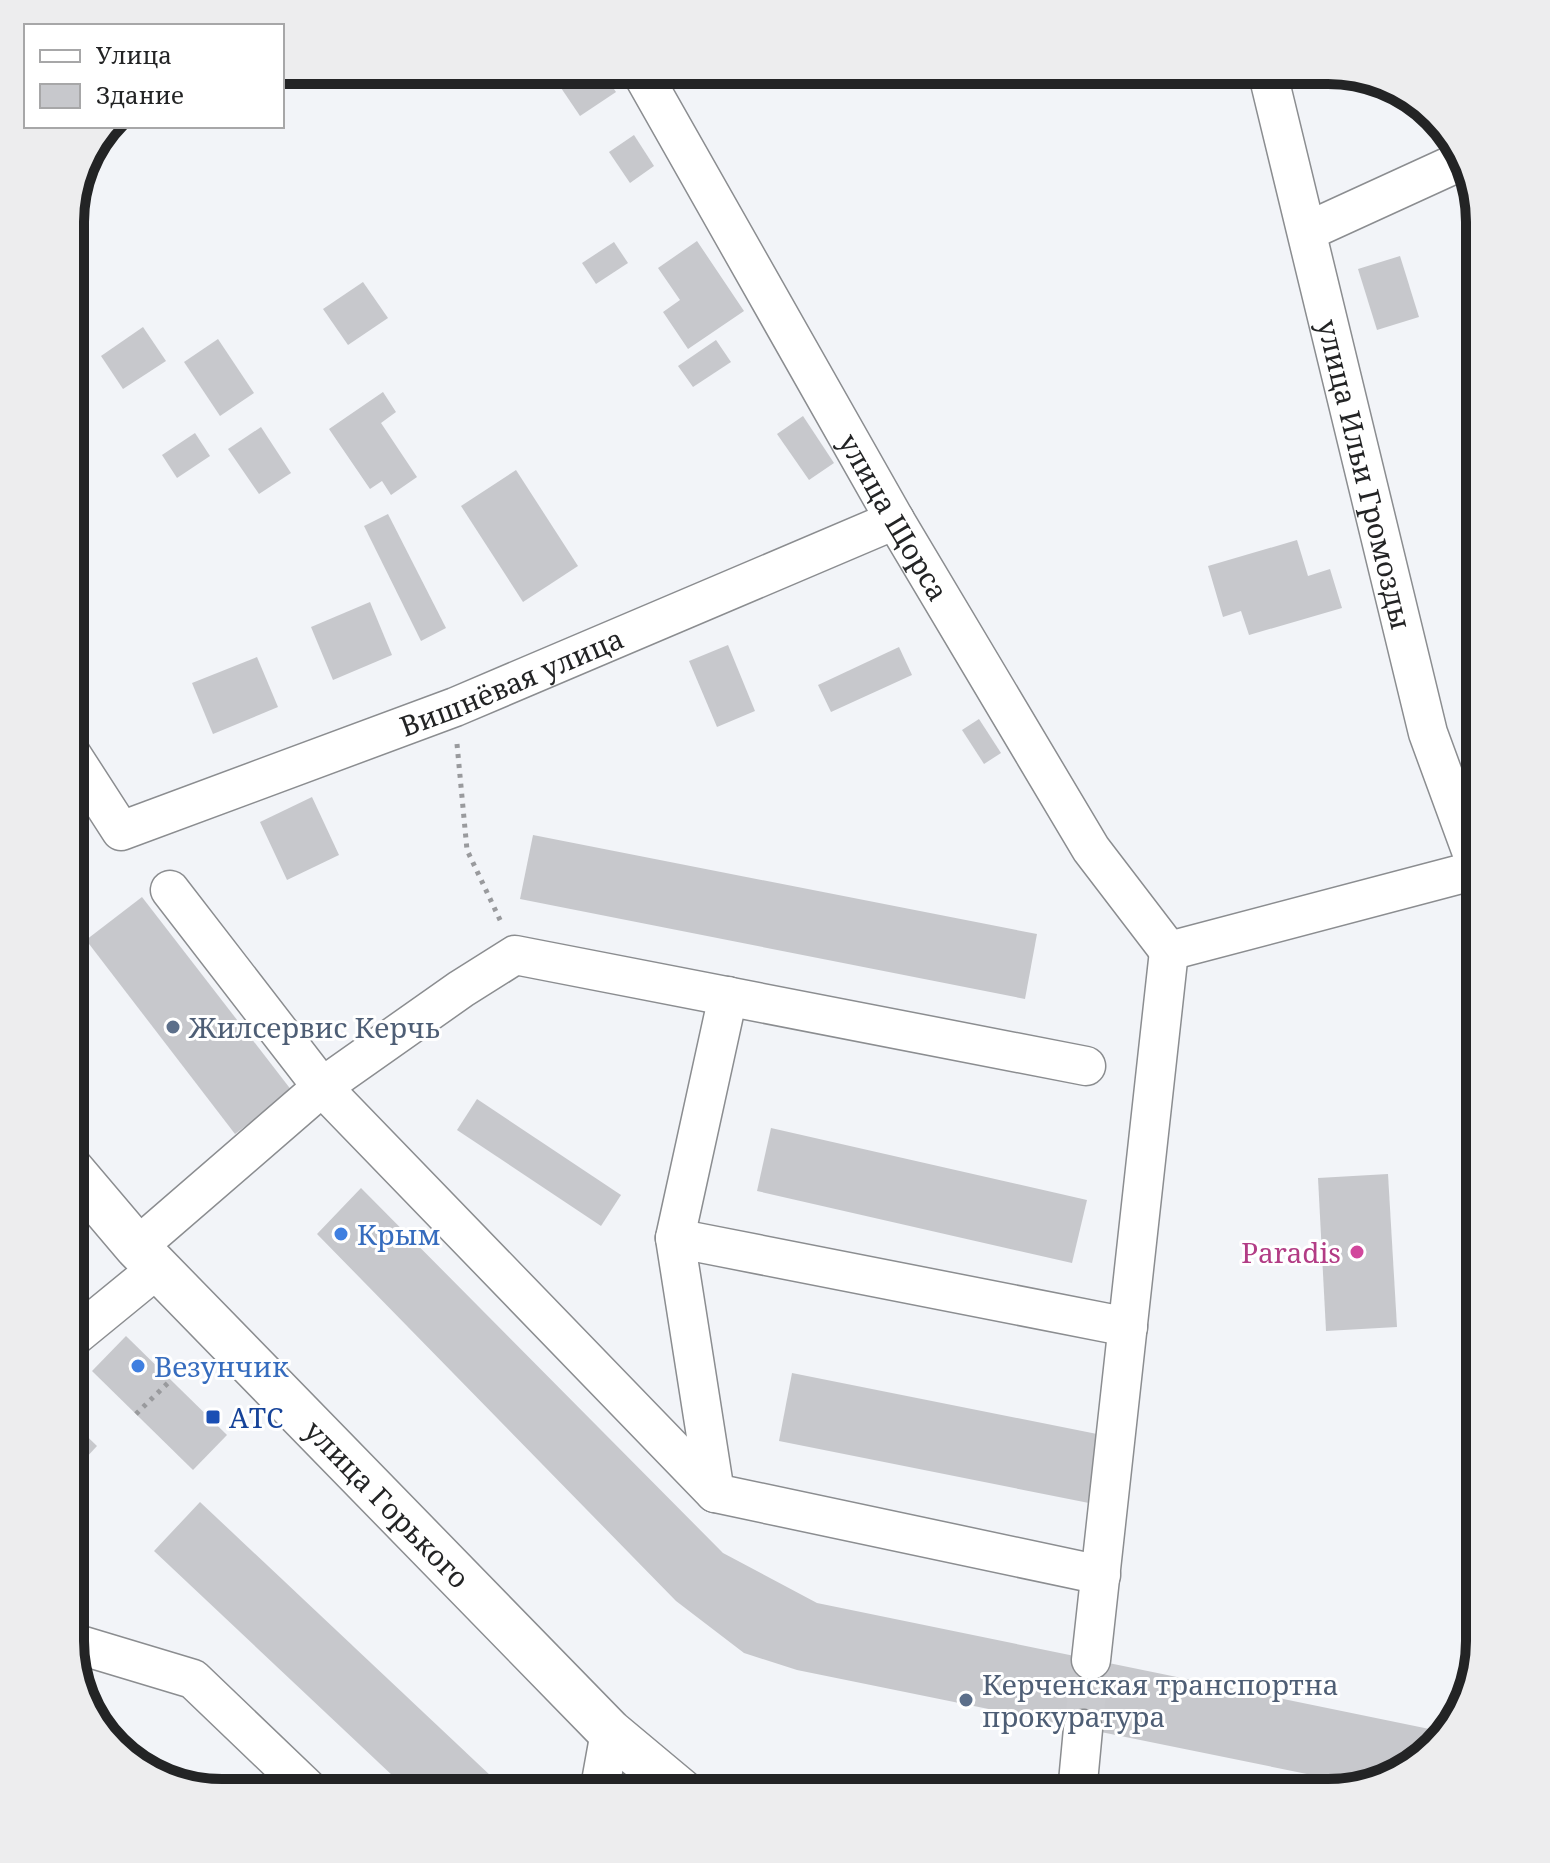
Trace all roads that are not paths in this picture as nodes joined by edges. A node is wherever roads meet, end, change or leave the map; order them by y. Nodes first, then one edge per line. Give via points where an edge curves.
1 (648, 84) edge
2 (1271, 84) edge
3 (1453, 164) edge
4 (1308, 231) junction
5 (895, 520) junction
6 (84, 774) edge
7 (1466, 836) edge
8 (1466, 874) edge
9 (170, 890) dead end
10 (1169, 951) junction
11 (728, 996) junction
12 (1086, 1066) dead end
13 (322, 1087) junction
14 (84, 1184) edge
15 (675, 1238) junction
16 (148, 1257) junction
17 (84, 1325) edge
18 (1128, 1327) junction
19 (715, 1493) junction
20 (1101, 1575) junction
21 (84, 1646) edge
22 (1091, 1660) tunnel mouth
23 (1083, 1729) tunnel mouth
24 (610, 1732) junction
25 (297, 1779) edge
26 (602, 1779) edge
27 (666, 1779) edge
28 (691, 1779) edge
29 (1078, 1779) edge

1 - 5 street, улица Щорса
2 - 4 street, улица Ильи Громозды
3 - 4 street
4 - 7 street, улица Ильи Громозды via 1428,733
5 - 6 street, Вишнёвая улица via 455,707 121,831
5 - 10 street, улица Щорса via 1091,849
8 - 10 street
9 - 13 street
10 - 18 street
11 - 12 street
11 - 13 street via 515,955
11 - 15 street
13 - 16 street
13 - 19 street
14 - 16 main road, улица Горького
15 - 18 street
15 - 19 street
16 - 17 street
16 - 24 main road, улица Горького
18 - 20 street
19 - 20 street
20 - 22 street
21 - 25 street via 193,1679
23 - 29 street
24 - 26 street
24 - 27 main road, улица Горького
24 - 28 main road, улица Горького

